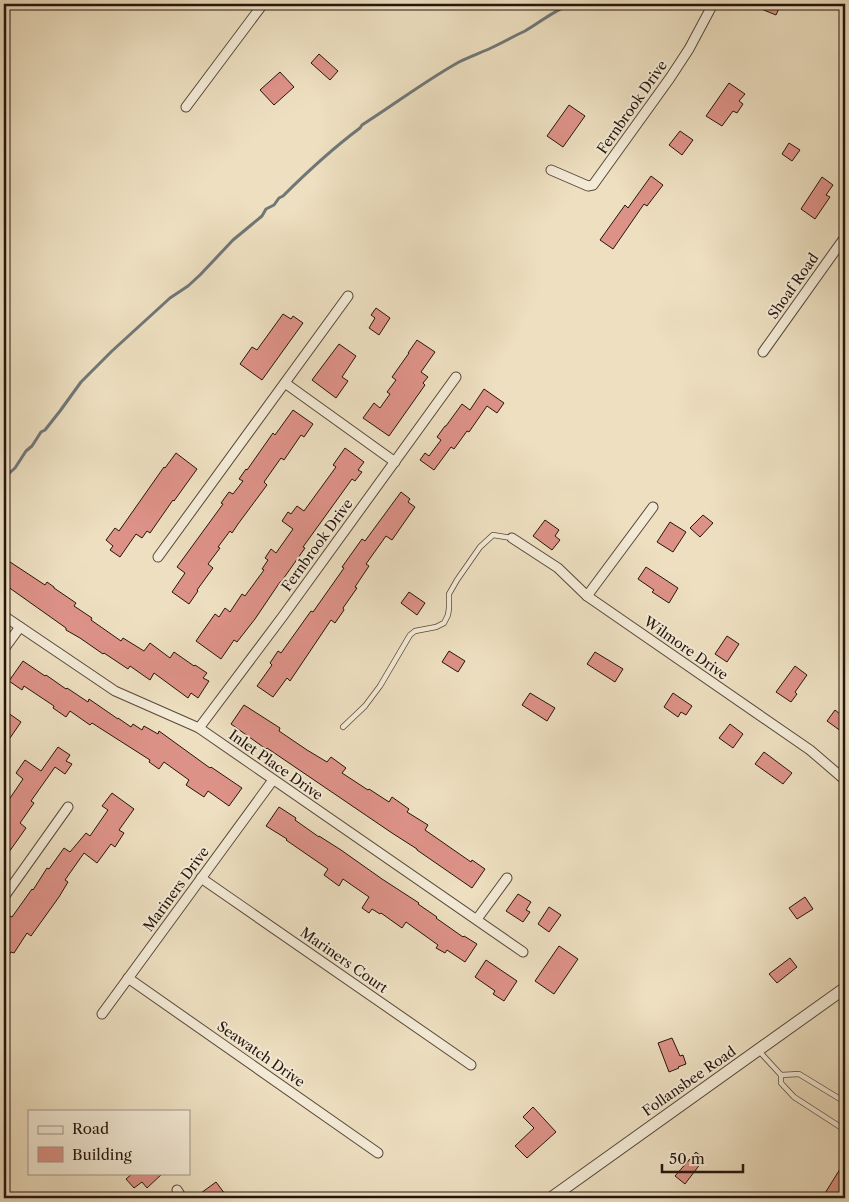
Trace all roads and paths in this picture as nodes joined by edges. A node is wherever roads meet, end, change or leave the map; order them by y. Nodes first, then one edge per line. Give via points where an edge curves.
1 (264, 4) edge
2 (713, 4) edge
3 (186, 107) dead end
4 (551, 170) dead end
5 (845, 237) edge
6 (348, 296) dead end
7 (764, 352) dead end
8 (456, 377) dead end
9 (285, 383) junction
10 (395, 462) junction
11 (653, 508) dead end
12 (512, 538) joint
13 (158, 557) dead end
14 (587, 596) junction
15 (4, 616) edge
16 (20, 627) junction
17 (4, 649) edge
18 (342, 727) dead end
19 (198, 728) junction
20 (273, 780) junction
21 (845, 780) edge
22 (68, 807) dead end
23 (201, 878) junction
24 (507, 878) dead end
25 (4, 897) edge
26 (477, 919) junction
27 (523, 952) dead end
28 (128, 978) junction
29 (845, 988) edge
30 (102, 1014) dead end
31 (758, 1051) junction
32 (471, 1065) dead end
33 (781, 1075) junction
34 (845, 1102) edge
35 (845, 1130) edge
36 (378, 1152) dead end
37 (177, 1190) dead end
38 (182, 1198) edge
39 (551, 1198) edge

1 - 3 street
2 - 4 street, Fernbrook Drive via 670,78 593,185 588,186
5 - 7 street, Shoaf Road
6 - 9 street
8 - 10 street, Fernbrook Drive
9 - 10 street
9 - 13 street
10 - 19 street, Fernbrook Drive
11 - 14 street
12 - 14 street, Wilmore Drive via 558,568
12 - 18 lane via 493,535 480,547 449,594 448,616 444,622 415,631 410,636 380,686 365,706
14 - 21 street, Wilmore Drive via 810,750
15 - 16 street, Inlet Place Drive
16 - 17 street
16 - 19 street, Inlet Place Drive via 115,691
19 - 20 street, Inlet Place Drive
20 - 23 street, Mariners Drive
20 - 26 street, Inlet Place Drive
22 - 25 street
23 - 28 street, Mariners Drive
23 - 32 street, Mariners Court
24 - 26 street
26 - 27 street, Inlet Place Drive
28 - 30 street, Mariners Drive
28 - 36 street, Seawatch Drive
29 - 31 street, Follansbee Road
31 - 33 lane
31 - 39 street, Follansbee Road
33 - 34 lane via 800,1074
33 - 35 lane via 781,1083 794,1097
37 - 38 street

